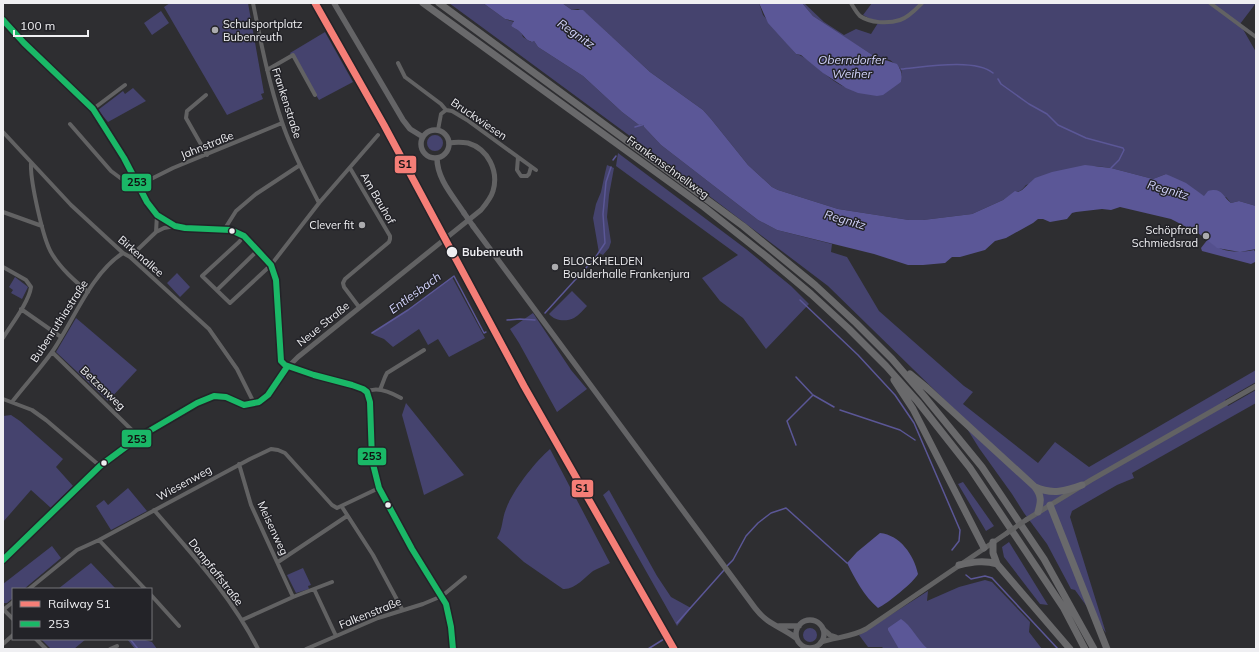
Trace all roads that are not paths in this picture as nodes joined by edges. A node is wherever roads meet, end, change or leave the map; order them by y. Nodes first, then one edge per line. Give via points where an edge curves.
1 (253, 3) edge
2 (334, 3) edge
3 (423, 3) edge
4 (439, 3) edge
5 (851, 3) edge
6 (922, 3) edge
7 (1210, 3) edge
8 (3, 20) edge
9 (1256, 37) edge
10 (398, 63) dead end
11 (267, 70) junction
12 (125, 85) dead end
13 (206, 95) dead end
14 (315, 95) dead end
15 (93, 109) junction
16 (446, 110) junction
17 (282, 123) junction
18 (70, 124) dead end
19 (438, 130) junction
20 (3, 132) edge
21 (378, 135) dead end
22 (423, 137) junction
23 (449, 142) junction
24 (207, 155) junction
25 (518, 157) junction
26 (437, 158) junction
27 (31, 162) junction
28 (300, 165) junction
29 (531, 167) junction
30 (350, 168) junction
31 (536, 170) dead end
32 (139, 185) junction
33 (319, 204) junction
34 (3, 212) edge
35 (157, 215) junction
36 (42, 226) junction
37 (175, 226) junction
38 (224, 230) junction
39 (156, 232) junction
40 (244, 236) junction
41 (258, 250) junction
42 (123, 253) junction
43 (130, 257) junction
44 (272, 265) junction
45 (3, 266) edge
46 (217, 290) junction
47 (88, 292) junction
48 (359, 307) junction
49 (21, 309) junction
50 (61, 336) junction
51 (3, 338) edge
52 (424, 350) dead end
53 (52, 352) junction
54 (892, 359) junction
55 (886, 366) junction
56 (287, 367) junction
57 (1256, 386) edge
58 (380, 390) junction
59 (367, 392) junction
60 (401, 398) dead end
61 (3, 399) edge
62 (12, 402) junction
63 (254, 404) junction
64 (139, 437) junction
65 (239, 464) junction
66 (100, 466) junction
67 (1082, 485) junction
68 (1035, 487) junction
69 (379, 488) junction
70 (1050, 505) junction
71 (342, 507) junction
72 (154, 510) junction
73 (1038, 512) junction
74 (347, 516) junction
75 (99, 540) junction
76 (993, 542) junction
77 (984, 548) junction
78 (3, 560) edge
79 (278, 562) junction
80 (997, 564) junction
81 (959, 565) junction
82 (465, 578) dead end
83 (332, 582) dead end
84 (30, 588) edge
85 (144, 588) edge
86 (314, 589) junction
87 (152, 596) edge
88 (442, 596) junction
89 (293, 597) junction
90 (12, 603) edge
91 (3, 609) edge
92 (402, 610) junction
93 (12, 618) edge
94 (242, 620) junction
95 (179, 626) dead end
96 (776, 626) junction
97 (799, 626) junction
98 (823, 629) junction
99 (12, 636) edge
100 (336, 636) junction
101 (796, 638) junction
102 (837, 638) junction
103 (37, 640) edge
104 (821, 642) junction
105 (3, 644) edge
106 (117, 646) dead end
107 (801, 647) edge
108 (814, 648) edge
109 (46, 649) edge
110 (110, 649) edge
111 (258, 649) edge
112 (306, 649) edge
113 (454, 649) edge
114 (1070, 649) edge
115 (1085, 649) edge
116 (1094, 649) edge
117 (1107, 649) edge

1 - 11 street, Frankenstraße
2 - 22 main road via 403,120 410,129
3 - 55 highway, Frankenschnellweg via 717,217 811,294
4 - 54 highway, Frankenschnellweg via 743,226 815,285
5 - 6 street via 855,11 864,18 888,22 900,20
7 - 9 street
8 - 15 street
10 - 16 street, Bruckwiesen via 405,77
11 - 14 street via 293,55
11 - 17 street, Frankenstraße
12 - 15 street
13 - 24 street via 187,111 186,118
15 - 32 street via 110,133
16 - 19 street via 441,114
16 - 25 street, Bruckwiesen via 452,110
17 - 24 street, Jahnstraße
17 - 28 street, Frankenstraße
18 - 32 street via 111,171 131,186
19 - 22 main road via 428,131
19 - 23 main road via 445,134
20 - 27 street, Birkenallee
21 - 30 street
22 - 26 main road via 421,144 424,153
23 - 26 main road via 447,151
23 - 48 street, Neue Straße via 469,144 484,153 491,162 495,181 490,198 481,210
24 - 32 street, Jahnstraße
25 - 29 street, Bruckwiesen
25 - 29 street via 517,170 522,176 530,174
26 - 96 main road, bridge via 438,170 445,185 473,226 762,618
27 - 36 street
27 - 42 street, Birkenallee via 71,205
28 - 33 street, Frankenstraße
28 - 38 street via 256,194 236,211
29 - 31 street, Bruckwiesen
30 - 33 street
30 - 48 street, Am Bauhof via 390,236 389,242 345,279 344,287
32 - 35 street
33 - 44 street
34 - 36 street
35 - 37 street
35 - 39 street
36 - 47 street via 52,255
37 - 38 street
37 - 39 street
38 - 40 street
39 - 43 street
40 - 41 street
40 - 46 street via 202,276
41 - 44 street
41 - 46 street
42 - 43 street, Birkenallee
42 - 47 street, Bubenruthiastraße via 100,275
43 - 63 street, Birkenallee via 209,329 237,369
44 - 46 street via 230,303
44 - 56 street via 276,280 282,361
45 - 49 street via 31,286
47 - 50 street, Bubenruthiastraße
48 - 56 street, Neue Straße
49 - 50 street
49 - 51 street
50 - 53 street, Bubenruthiastraße
52 - 58 street via 387,373
53 - 62 street, Bubenruthiastraße
53 - 64 street, Betzenweg
54 - 68 highway
54 - 116 highway via 982,468 1044,559
55 - 77 highway via 913,409
55 - 115 highway via 970,468 1063,607
56 - 59 street via 352,385
56 - 63 street, Neue Straße via 268,395
57 - 67 street
58 - 59 street
58 - 60 street
59 - 69 street via 371,409 372,460
61 - 62 street
62 - 66 street via 32,410 46,420
63 - 64 street via 244,405 226,397 214,396 197,403
64 - 66 street
65 - 71 street, Wiesenweg via 271,449 278,450 285,453 332,505
65 - 72 street, Wiesenweg
65 - 79 street, Meisenweg via 252,504
66 - 78 street
67 - 68 highway via 1054,492
67 - 70 street
68 - 73 highway via 1041,500
69 - 71 street
69 - 88 street via 412,549
70 - 73 street
70 - 117 highway
71 - 74 street
72 - 75 street, Wiesenweg
72 - 94 street, Dompfaffstraße via 207,571
73 - 76 street, bridge
74 - 79 street
74 - 92 street via 373,555
75 - 84 street, Wiesenweg via 77,550
75 - 85 street
76 - 77 street
76 - 80 highway
77 - 81 street
79 - 89 street, Meisenweg
80 - 81 highway via 979,561
80 - 114 highway
81 - 102 street via 866,629
82 - 88 street, Falkenstraße
83 - 86 street
86 - 89 street
86 - 100 street
87 - 95 street
88 - 92 street, Falkenstraße
88 - 113 street via 449,613
89 - 94 street
90 - 91 street
91 - 93 street
92 - 100 street, Falkenstraße
94 - 111 street, Dompfaffstraße
96 - 97 main road
96 - 101 main road
97 - 98 main road via 810,620 818,623
97 - 101 main road
98 - 102 street
98 - 104 main road
99 - 105 street
100 - 112 street, Falkenstraße
101 - 107 main road
102 - 104 street
103 - 109 street
104 - 108 main road
106 - 110 street
107 - 108 main road

